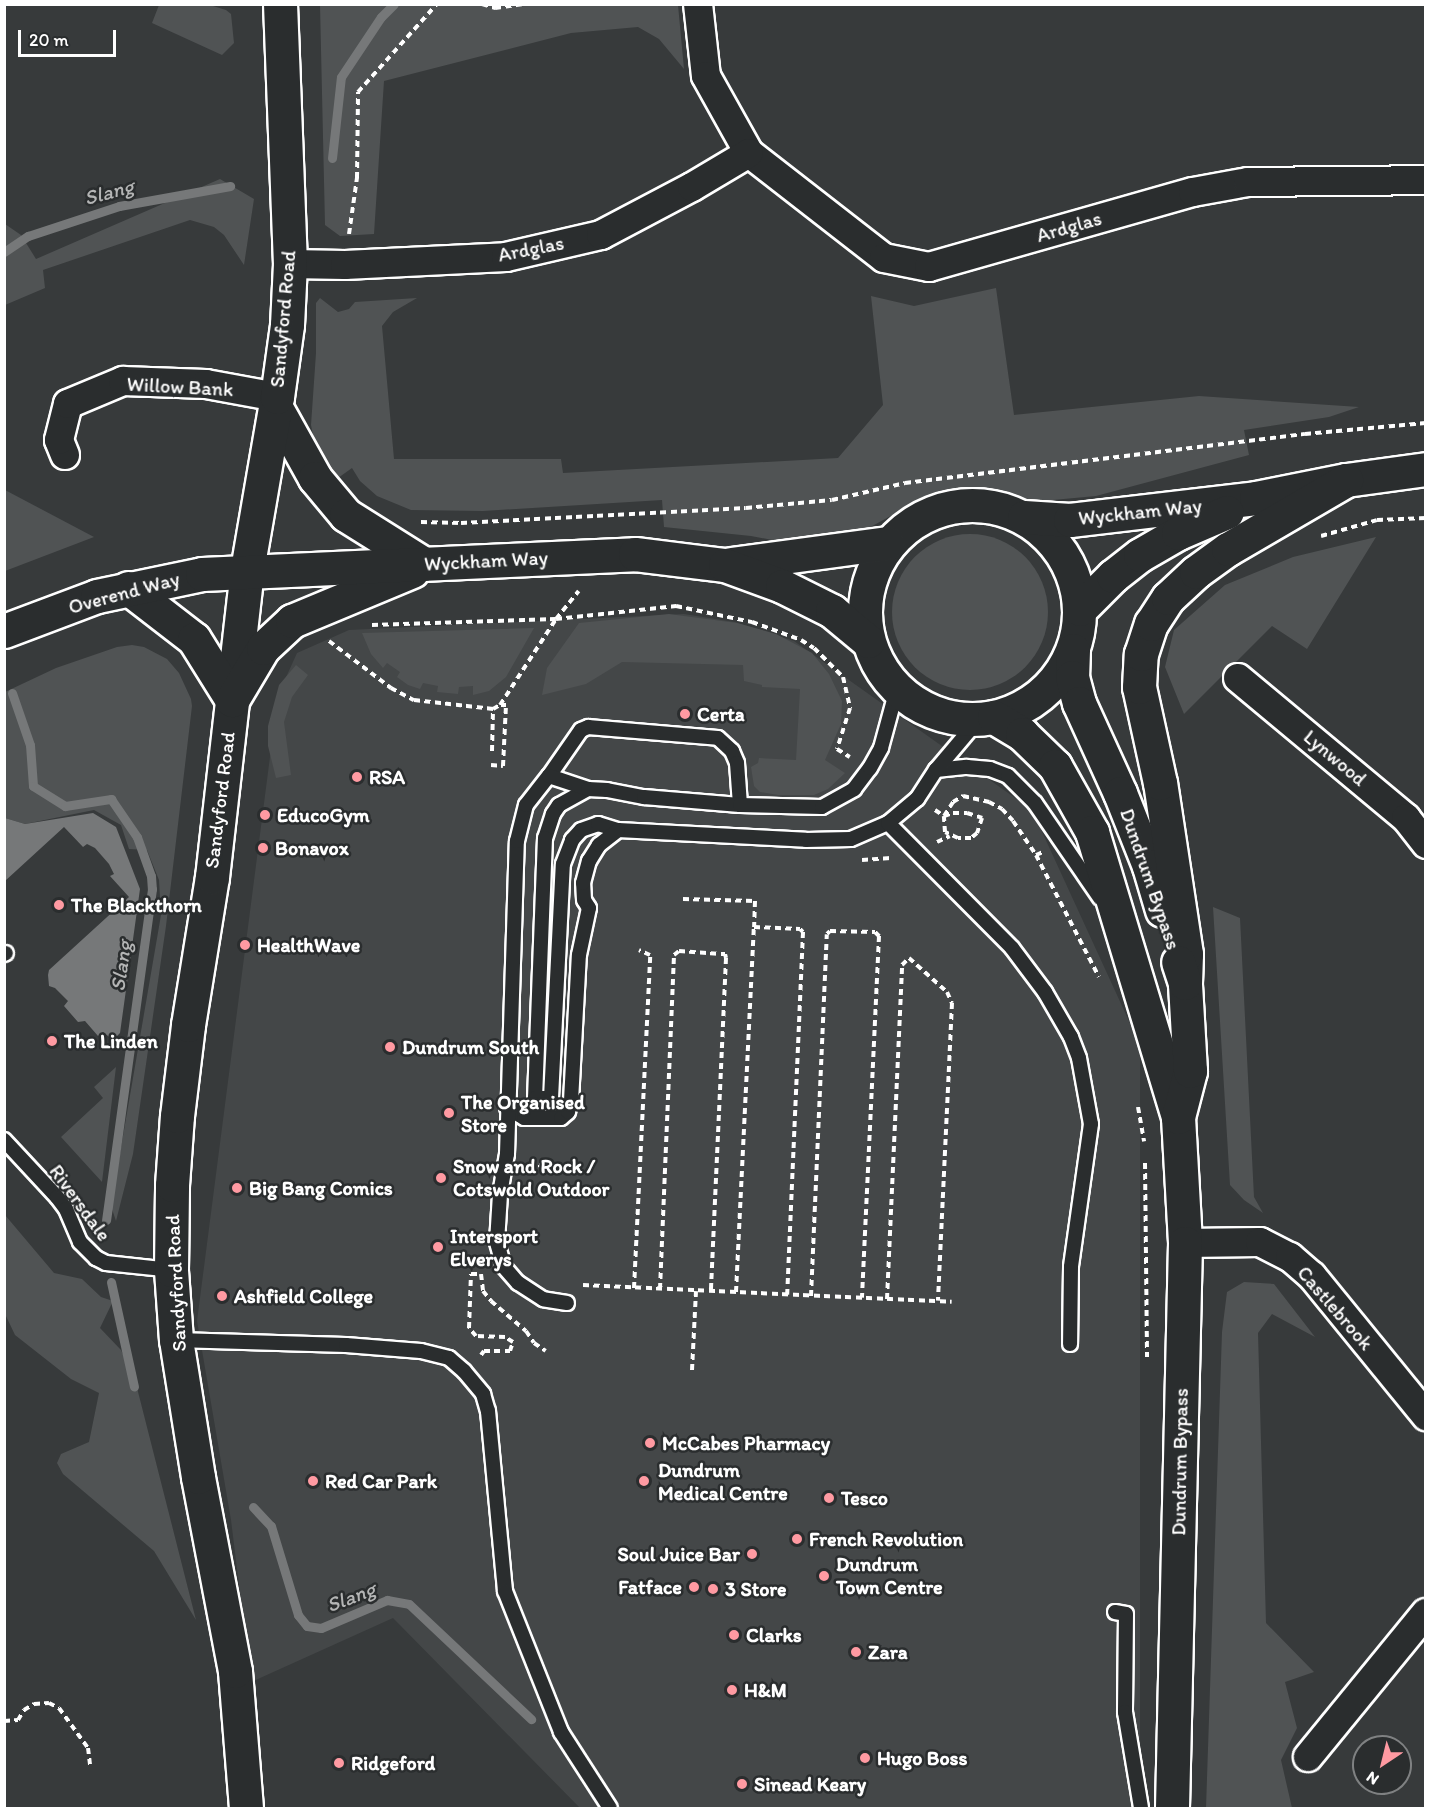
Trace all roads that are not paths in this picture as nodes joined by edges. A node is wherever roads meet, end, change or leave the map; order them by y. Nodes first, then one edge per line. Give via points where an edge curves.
1 (280, 4) edge
2 (698, 4) edge
3 (749, 153) junction
4 (1425, 180) edge
5 (290, 264) junction
6 (276, 401) junction
7 (65, 455) dead end
8 (1425, 469) edge
9 (1346, 480) junction
10 (1256, 498) junction
11 (1024, 517) junction
12 (888, 543) junction
13 (424, 564) junction
14 (724, 564) junction
15 (247, 570) junction
16 (128, 588) junction
17 (1080, 609) junction
18 (4, 631) edge
19 (868, 641) junction
20 (1073, 650) junction
21 (1238, 678) dead end
22 (897, 689) junction
23 (232, 700) junction
24 (987, 718) junction
25 (936, 770) junction
26 (549, 776) junction
27 (588, 789) junction
28 (740, 805) junction
29 (888, 824) junction
30 (618, 830) junction
31 (1425, 844) edge
32 (1119, 924) junction
33 (1185, 983) junction
34 (507, 1108) junction
35 (1178, 1116) junction
36 (4, 1140) edge
37 (1185, 1243) junction
38 (171, 1270) junction
39 (567, 1303) dead end
40 (176, 1340) junction
41 (1070, 1344) dead end
42 (1425, 1416) edge
43 (1115, 1612) dead end
44 (1425, 1613) edge
45 (1308, 1757) dead end
46 (246, 1809) edge
47 (610, 1809) edge
48 (1142, 1809) edge
49 (1172, 1809) edge

1 - 5 main road, Sandyford Road
2 - 3 street, Ardglas via 706,76
3 - 4 street, Ardglas via 884,258 929,267 1193,192 1248,182
3 - 5 street, Ardglas via 601,235 506,257 345,266
5 - 6 main road, Sandyford Road via 287,325
6 - 7 street, Willow Bank via 206,384 123,381 69,404 59,440
6 - 13 main road via 315,478 346,515
6 - 15 main road, Sandyford Road
8 - 9 main road, Wyckham Way
9 - 10 main road, Wyckham Way
9 - 33 main road via 1196,572 1168,598 1151,624 1141,654 1139,687 1160,783 1186,954
10 - 11 main road, Wyckham Way via 1070,520
10 - 17 main road, Wyckham Way via 1140,555
11 - 12 main road via 994,506 962,504 929,512 900,530
11 - 17 main road via 1051,539 1070,566
12 - 14 main road, Wyckham Way via 818,555
12 - 19 main road via 874,567 866,593
13 - 14 main road, Wyckham Way via 635,554
13 - 15 main road, Wyckham Way
13 - 23 main road via 397,579 292,621 262,648
14 - 19 main road, Wyckham Way via 832,611
15 - 16 main road, Overend Way
15 - 23 main road, Sandyford Road
16 - 18 main road, Overend Way
16 - 23 main road via 194,639
17 - 20 main road
19 - 22 main road via 877,662
20 - 24 main road via 1047,689 1030,702
20 - 33 main road, Dundrum Bypass via 1072,677 1079,703 1149,866
21 - 31 street, Lynwood via 1406,818
22 - 24 main road via 935,713
22 - 28 lane via 881,748 854,789 822,807
23 - 38 main road, Sandyford Road via 212,877 177,1116
24 - 25 lane
24 - 32 main road, Dundrum Bypass via 1038,747 1055,766 1092,832
25 - 29 lane via 916,799
25 - 32 lane via 967,767 1008,776 1035,803
26 - 27 lane
26 - 28 lane via 580,730 588,727 718,738 732,751 737,763
26 - 34 lane via 526,806 517,841
27 - 28 lane
27 - 30 lane via 559,805 545,838 535,1098 551,1098 564,856 581,830 598,824
29 - 30 lane via 851,839
29 - 41 lane via 1012,948 1045,992 1079,1058 1091,1124 1071,1267
30 - 34 lane via 599,845 589,861 583,883 589,908 579,955 568,1112 561,1118 524,1118
32 - 35 main road, Dundrum Bypass
33 - 35 main road, Dundrum Bypass via 1190,1071
34 - 39 lane via 507,1154 497,1242 504,1267 518,1283 543,1299
35 - 37 main road, Dundrum Bypass
36 - 38 lane, Riversdale via 57,1197 80,1242 96,1258 106,1263
37 - 42 street, Castlebrook via 1260,1242 1290,1257 1312,1276
37 - 49 main road, Dundrum Bypass
38 - 40 main road, Sandyford Road
40 - 46 main road, Sandyford Road via 235,1671
40 - 47 lane via 421,1351 449,1358 464,1371 483,1394 488,1411 505,1591 561,1732
43 - 48 lane via 1126,1614 1125,1712
44 - 45 street

